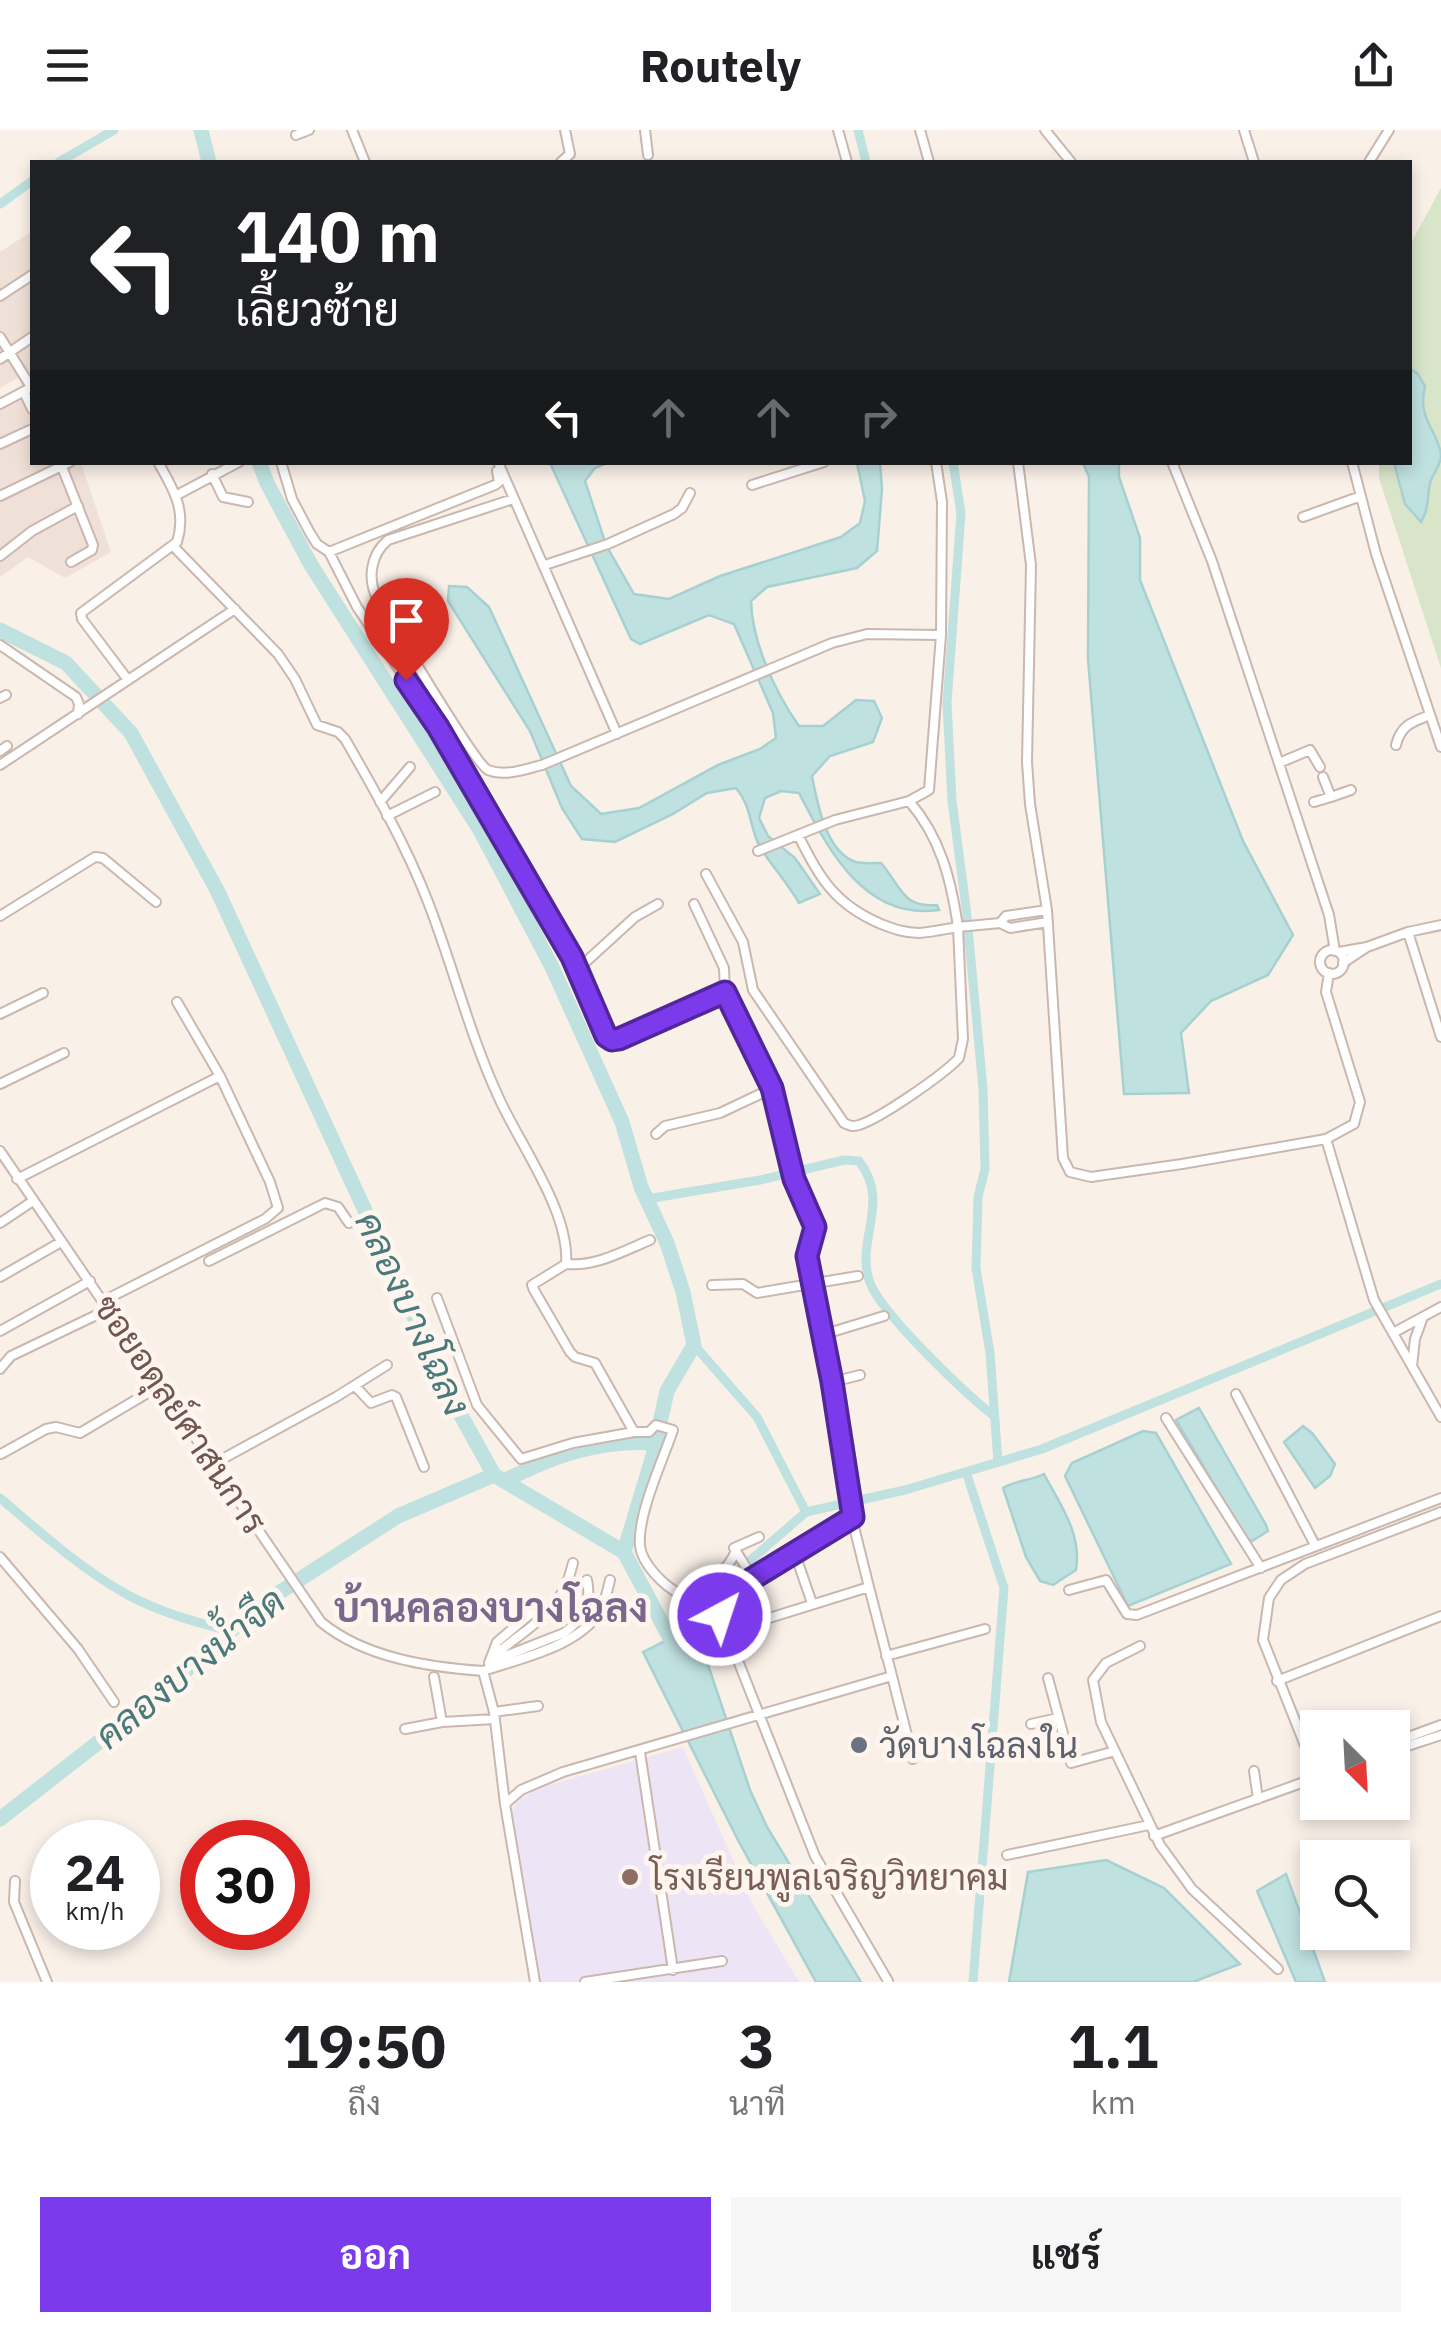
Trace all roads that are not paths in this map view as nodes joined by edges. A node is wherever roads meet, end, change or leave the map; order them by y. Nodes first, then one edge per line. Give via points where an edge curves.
1 (309, 130) edge
2 (352, 130) edge
3 (565, 130) edge
4 (645, 130) edge
5 (838, 130) edge
6 (920, 130) edge
7 (1045, 130) edge
8 (1244, 130) edge
9 (1389, 130) edge
10 (296, 135) dead end
11 (648, 155) dead end
12 (364, 160) edge
13 (564, 160) edge
14 (846, 160) edge
15 (928, 160) edge
16 (1069, 160) edge
17 (1253, 160) edge
18 (1370, 160) edge
19 (30, 276) edge
20 (0, 296) edge
21 (0, 337) edge
22 (30, 338) edge
23 (9, 352) junction
24 (0, 359) edge
25 (29, 389) edge
26 (0, 404) edge
27 (30, 430) edge
28 (0, 444) edge
29 (62, 465) edge
30 (64, 465) edge
31 (160, 465) edge
32 (282, 465) edge
33 (497, 465) edge
34 (497, 465) edge
35 (814, 465) edge
36 (936, 465) edge
37 (1018, 465) edge
38 (1173, 465) edge
39 (1353, 465) edge
40 (218, 469) edge
41 (752, 484) dead end
42 (690, 494) dead end
43 (177, 495) junction
44 (0, 496) edge
45 (1361, 496) junction
46 (513, 499) junction
47 (248, 502) dead end
48 (78, 506) junction
49 (1303, 517) dead end
50 (174, 547) junction
51 (329, 552) junction
52 (0, 556) edge
53 (71, 562) dead end
54 (545, 566) junction
55 (235, 608) junction
56 (941, 636) junction
57 (0, 645) edge
58 (126, 682) junction
59 (79, 714) junction
60 (1430, 715) junction
61 (617, 734) junction
62 (1396, 745) dead end
63 (1441, 748) edge
64 (1278, 763) junction
65 (0, 765) edge
66 (410, 767) dead end
67 (1320, 767) dead end
68 (1323, 777) dead end
69 (1351, 790) dead end
70 (435, 792) dead end
71 (1331, 798) junction
72 (909, 801) junction
73 (380, 802) junction
74 (1314, 802) dead end
75 (387, 816) junction
76 (798, 834) junction
77 (758, 851) dead end
78 (706, 874) dead end
79 (156, 902) dead end
80 (658, 904) dead end
81 (694, 904) dead end
82 (1047, 910) junction
83 (0, 916) edge
84 (1048, 922) junction
85 (1000, 923) junction
86 (1441, 924) edge
87 (962, 926) junction
88 (1408, 932) junction
89 (1367, 947) junction
90 (1337, 952) junction
91 (1344, 963) junction
92 (578, 970) junction
93 (1329, 974) junction
94 (725, 992) junction
95 (43, 993) dead end
96 (177, 1002) dead end
97 (0, 1014) edge
98 (1441, 1036) edge
99 (64, 1053) dead end
100 (220, 1076) junction
101 (0, 1084) edge
102 (772, 1088) junction
103 (656, 1134) dead end
104 (1326, 1139) junction
105 (0, 1151) edge
106 (18, 1180) junction
107 (32, 1202) junction
108 (0, 1223) edge
109 (349, 1223) dead end
110 (650, 1240) dead end
111 (61, 1242) junction
112 (209, 1260) dead end
113 (566, 1264) junction
114 (858, 1276) dead end
115 (0, 1277) edge
116 (90, 1281) junction
117 (812, 1283) junction
118 (712, 1285) dead end
119 (438, 1298) dead end
120 (106, 1305) junction
121 (1441, 1307) edge
122 (1424, 1314) junction
123 (884, 1316) dead end
124 (0, 1331) edge
125 (822, 1334) junction
126 (1393, 1334) junction
127 (387, 1366) dead end
128 (1412, 1366) junction
129 (0, 1369) edge
130 (860, 1375) dead end
131 (832, 1382) junction
132 (161, 1385) junction
133 (355, 1386) junction
134 (1236, 1394) dead end
135 (1439, 1410) edge
136 (1166, 1418) dead end
137 (634, 1432) junction
138 (1, 1454) edge
139 (216, 1463) junction
140 (424, 1467) dead end
141 (1441, 1498) edge
142 (1441, 1512) edge
143 (853, 1516) junction
144 (759, 1536) dead end
145 (1315, 1545) junction
146 (735, 1549) junction
147 (794, 1551) junction
148 (0, 1557) edge
149 (573, 1563) dead end
150 (1261, 1568) junction
151 (752, 1577) junction
152 (587, 1580) dead end
153 (610, 1580) dead end
154 (869, 1587) junction
155 (1069, 1590) dead end
156 (812, 1603) junction
157 (535, 1610) dead end
158 (1441, 1616) edge
159 (986, 1629) dead end
160 (724, 1632) junction
161 (1140, 1646) dead end
162 (886, 1656) junction
163 (494, 1661) junction
164 (483, 1671) junction
165 (892, 1676) junction
166 (434, 1677) dead end
167 (1048, 1678) dead end
168 (1277, 1682) junction
169 (114, 1702) dead end
170 (538, 1706) dead end
171 (494, 1716) junction
172 (758, 1716) junction
173 (1058, 1718) junction
174 (442, 1722) junction
175 (1031, 1724) dead end
176 (1441, 1726) edge
177 (405, 1729) dead end
178 (1300, 1735) edge
179 (1441, 1735) edge
180 (1410, 1739) edge
181 (1410, 1743) edge
182 (1114, 1751) junction
183 (640, 1752) junction
184 (912, 1759) dead end
185 (1254, 1771) dead end
186 (1300, 1783) edge
187 (1258, 1798) junction
188 (505, 1804) junction
189 (1149, 1826) junction
190 (1154, 1836) junction
191 (1007, 1855) dead end
192 (15, 1880) dead end
193 (722, 1961) dead end
194 (1278, 1969) dead end
195 (673, 1970) junction
196 (47, 1982) edge
197 (535, 1982) edge
198 (585, 1982) edge
199 (888, 1982) edge

1 - 10 street
2 - 12 street
3 - 13 street via 570,154
4 - 11 street
5 - 14 street
6 - 15 street
7 - 16 street
8 - 17 street
9 - 18 street
19 - 20 street
21 - 23 street
22 - 23 street
23 - 24 street
23 - 25 street
25 - 26 street
27 - 28 street
29 - 44 street
30 - 48 street
31 - 43 street
32 - 51 street via 302,519
33 - 51 street via 495,485
34 - 46 street
35 - 41 street
36 - 56 street
37 - 82 street via 1031,565 1027,762
38 - 64 street
39 - 45 street
40 - 43 street
40 - 47 street via 219,493
42 - 54 street via 679,512
43 - 50 street via 181,523
45 - 49 street
45 - 60 street
46 - 54 street
46 - 61 street via 388,540 378,548 371,587 486,770 502,774 542,765
48 - 52 street
48 - 53 street via 94,545
50 - 55 street
50 - 58 street via 81,613
51 - 92 street
54 - 61 street
55 - 58 street
55 - 73 street via 296,679 316,725 345,738
56 - 61 street via 857,636
56 - 72 street via 931,786
57 - 59 street via 76,697
58 - 59 street
59 - 65 street
60 - 62 street via 1406,725
60 - 63 street
64 - 67 street via 1310,750
64 - 90 street
66 - 73 street
68 - 71 street
69 - 71 street
70 - 75 street
71 - 74 street
72 - 76 street
72 - 87 street via 936,837
73 - 75 street
75 - 113 street via 428,900 498,1096 560,1225
76 - 77 street
76 - 87 street via 822,880 856,912 900,932
78 - 87 street via 743,942 756,996 852,1126 882,1113 959,1058
79 - 83 street via 95,857
80 - 92 street via 635,916
81 - 94 street via 724,968
82 - 84 street
82 - 85 street via 1006,916
84 - 85 street via 1010,928
84 - 104 street via 1063,1158 1070,1172 1091,1177
85 - 87 street
86 - 88 street
88 - 89 street
88 - 98 street
89 - 90 street
89 - 91 street
90 - 91 street
90 - 93 street via 1320,959
91 - 93 street
92 - 94 street via 612,1040
93 - 104 street via 1326,992 1360,1102 1354,1124
94 - 102 street
95 - 97 street
96 - 100 street
99 - 101 street
100 - 106 street
100 - 120 street via 278,1208
102 - 103 street via 743,1105
102 - 117 street via 794,1179 815,1227 807,1256
104 - 126 street via 1374,1300
105 - 106 street, ซอยอดุลย์ศาสนการ
106 - 107 street, ซอยอดุลย์ศาสนการ
107 - 108 street
107 - 111 street, ซอยอดุลย์ศาสนการ
109 - 112 street via 325,1202
110 - 113 street via 600,1260
111 - 115 street
111 - 116 street, ซอยอดุลย์ศาสนการ
113 - 137 street via 532,1285 534,1290 570,1352 595,1363
114 - 117 street
116 - 120 street, ซอยอดุลย์ศาสนการ
116 - 124 street
117 - 118 street via 757,1293 743,1284
117 - 125 street
119 - 137 street via 477,1405 521,1458
120 - 129 street via 11,1356
120 - 132 street, ซอยอดุลย์ศาสนการ
121 - 122 street
122 - 126 street
122 - 128 street
123 - 125 street
125 - 131 street
126 - 128 street
127 - 133 street
128 - 135 street
130 - 131 street
131 - 143 street
132 - 138 street via 80,1433 46,1428
132 - 139 street, ซอยอดุลย์ศาสนการ
133 - 139 street
133 - 140 street via 371,1404 396,1398
134 - 145 street
136 - 150 street
137 - 146 street via 673,1430 646,1513 642,1552 657,1576 680,1594 712,1580 734,1560
139 - 164 street, ซอยอดุลย์ศาสนการ via 312,1612 333,1632 398,1658
141 - 145 street
142 - 168 street via 1305,1564 1281,1580 1268,1598 1262,1634
143 - 147 street
143 - 154 street
144 - 146 street
145 - 150 street
146 - 151 street
147 - 151 street
147 - 156 street
148 - 169 street
149 - 163 street via 556,1605
150 - 155 street via 1132,1616 1106,1580
151 - 160 street via 721,1604
152 - 163 street via 580,1620
153 - 164 street via 603,1605 586,1627
154 - 156 street
154 - 162 street
156 - 160 street
157 - 163 street via 497,1642
158 - 168 street
159 - 162 street
160 - 172 street
161 - 182 street via 1106,1663 1091,1684
162 - 165 street
163 - 164 street
164 - 171 street
165 - 172 street
165 - 184 street
166 - 174 street
167 - 173 street
168 - 178 street
170 - 171 street
171 - 174 street
171 - 188 street
172 - 183 street
172 - 199 street via 815,1856
173 - 175 street
173 - 182 street via 1071,1762
174 - 177 street
176 - 180 street
179 - 181 street
182 - 189 street
183 - 188 street via 563,1772
183 - 195 street
185 - 187 street
186 - 187 street
187 - 190 street
188 - 197 street
189 - 190 street
189 - 191 street
190 - 194 street via 1192,1890
192 - 196 street via 14,1902
193 - 195 street
195 - 198 street

